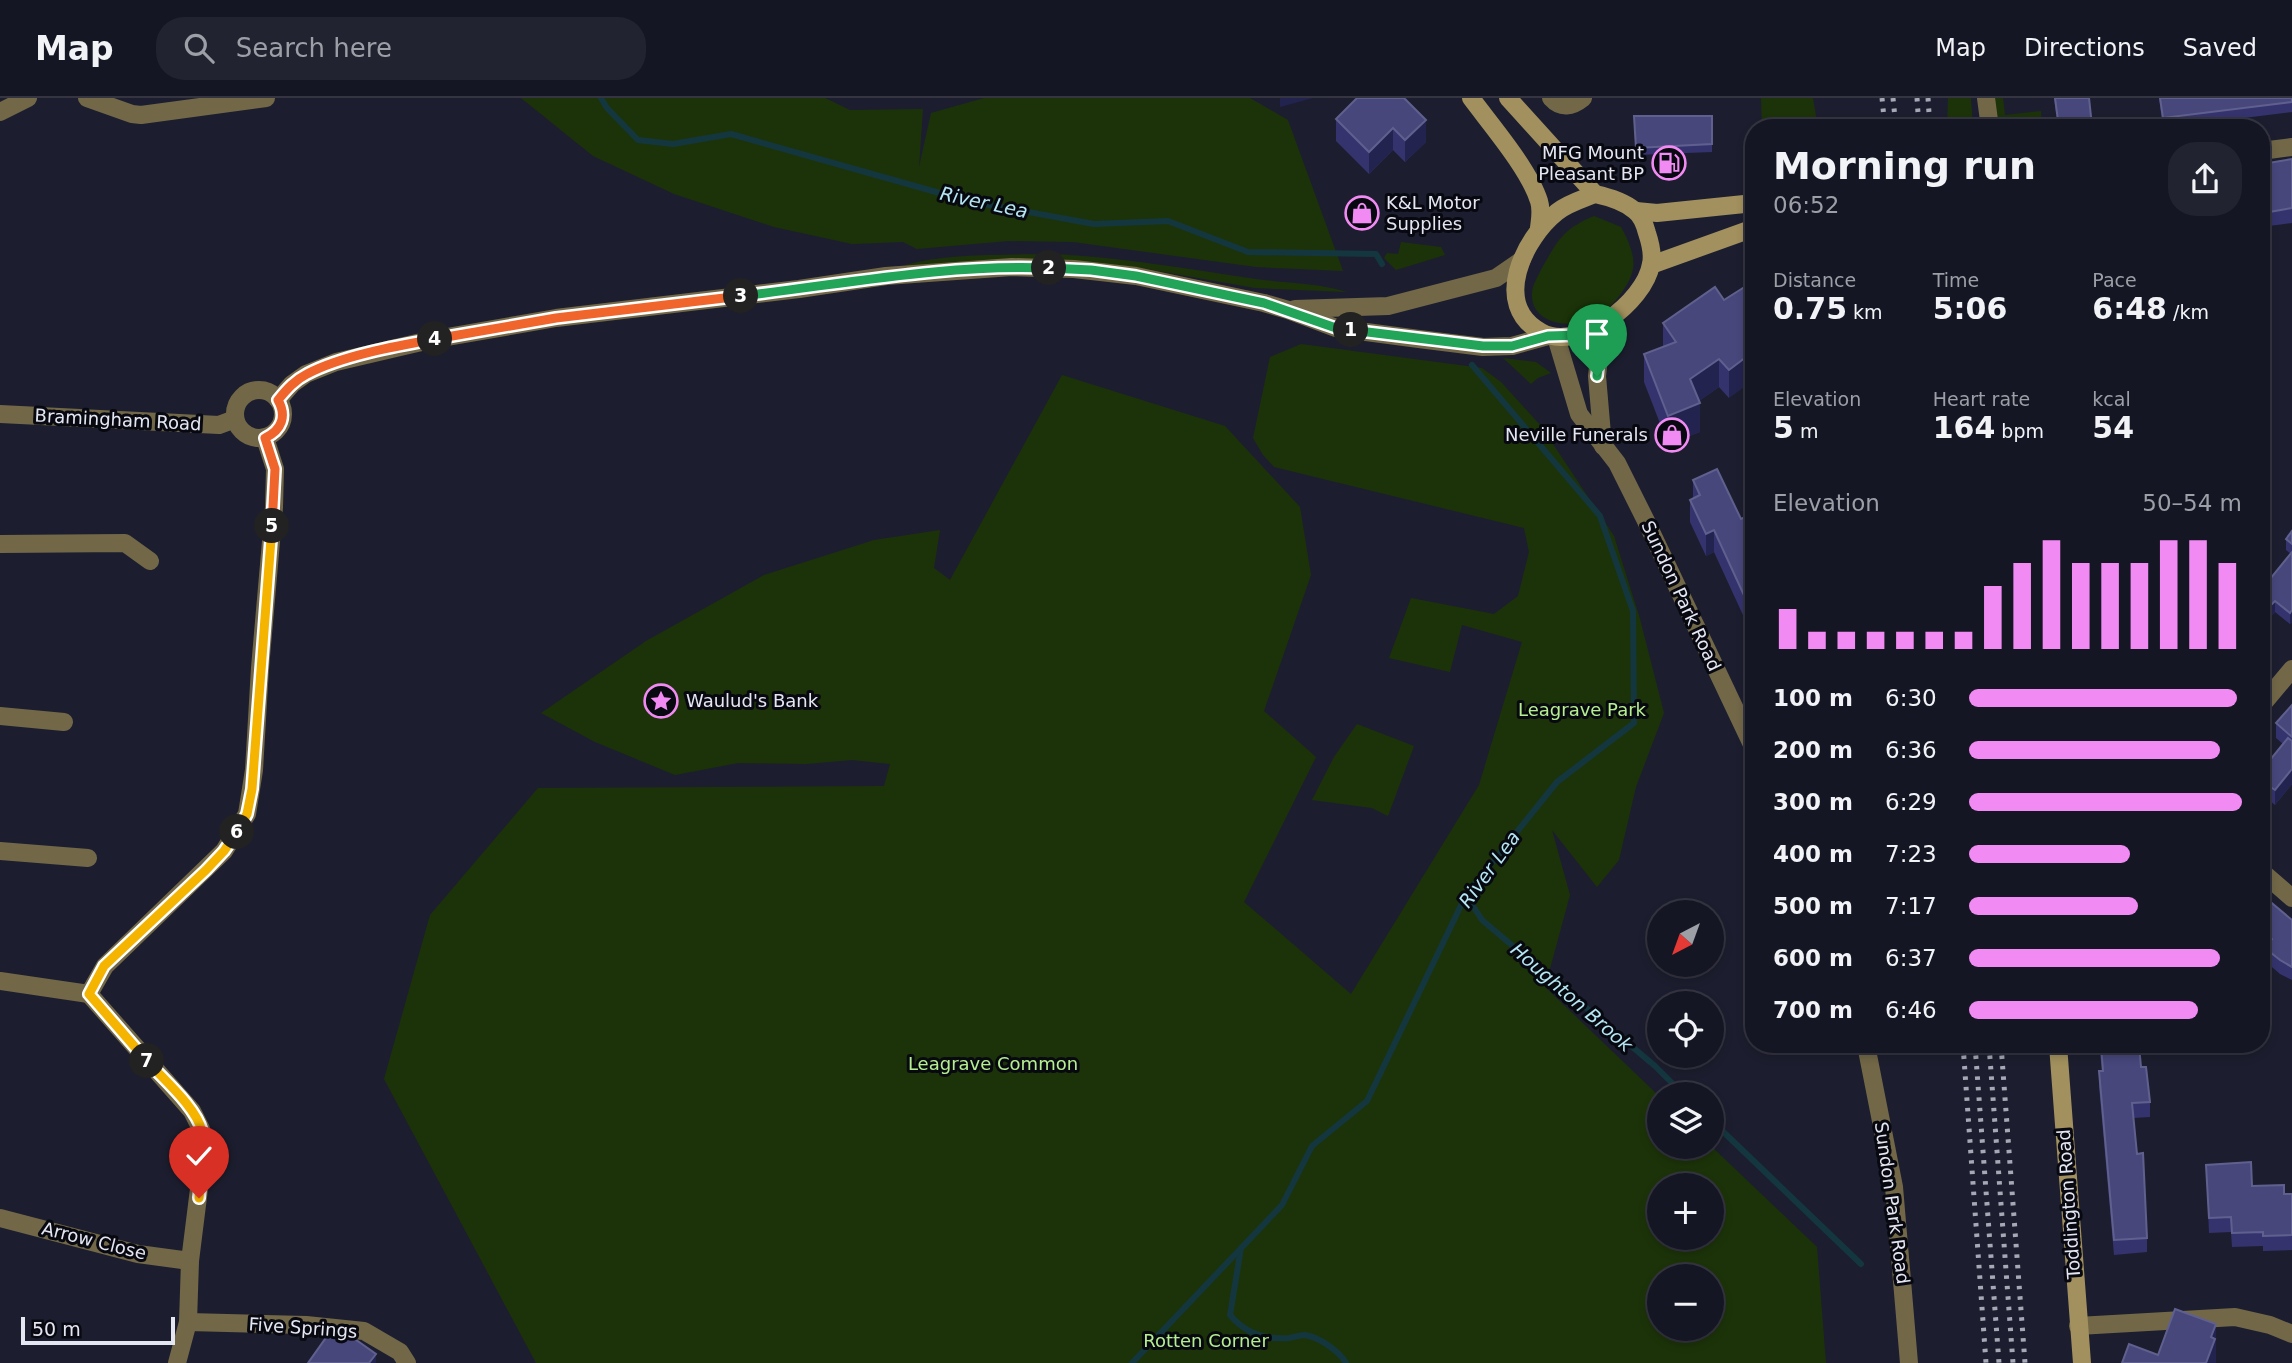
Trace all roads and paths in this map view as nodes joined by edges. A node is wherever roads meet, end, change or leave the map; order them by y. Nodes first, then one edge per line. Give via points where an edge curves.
1 (28, 98) edge
2 (87, 98) edge
3 (266, 98) edge
4 (1471, 98) edge
5 (1508, 98) edge
6 (1551, 98) edge
7 (1583, 98) edge
8 (1986, 98) edge
9 (210, 102) edge
10 (0, 112) edge
11 (1989, 119) edge
12 (2292, 147) edge
13 (2270, 150) edge
14 (1595, 194) junction
15 (1745, 204) edge
16 (1636, 211) junction
17 (1539, 228) junction
18 (1745, 232) edge
19 (1522, 260) junction
20 (1651, 265) junction
21 (1287, 310) junction
22 (1603, 324) junction
23 (1552, 337) junction
24 (278, 400) junction
25 (0, 414) edge
26 (235, 419) junction
27 (265, 438) junction
28 (1603, 446) junction
29 (0, 544) edge
30 (150, 561) dead end
31 (2292, 669) edge
32 (2270, 695) edge
33 (0, 716) edge
34 (64, 722) dead end
35 (1745, 730) edge
36 (0, 850) edge
37 (88, 858) dead end
38 (2270, 879) edge
39 (2292, 898) edge
40 (0, 981) edge
41 (89, 994) junction
42 (1868, 1053) edge
43 (2059, 1053) edge
44 (0, 1218) edge
45 (190, 1261) junction
46 (188, 1322) junction
47 (2078, 1326) junction
48 (2292, 1334) edge
49 (177, 1363) edge
50 (407, 1363) edge
51 (1909, 1363) edge
52 (2082, 1363) edge

1 - 10 street
2 - 9 street via 141,115
3 - 9 street
4 - 17 main road via 1538,199
5 - 14 main road
6 - 7 street via 1565,106
8 - 11 street
12 - 13 street
14 - 16 main road
14 - 17 main road via 1559,210
15 - 16 main road
16 - 20 main road via 1650,242
17 - 19 main road
18 - 20 main road
19 - 21 street via 1496,278 1388,306
19 - 23 main road via 1514,282 1521,315 1534,329
20 - 22 main road via 1637,292
21 - 23 street via 1336,328 1483,346 1512,346
21 - 24 street via 1091,270 1012,267 886,276 556,318 430,340 336,362 306,374
22 - 23 main road via 1581,335
22 - 28 street, Sundon Park Road via 1597,376
23 - 28 street, Sundon Park Road via 1579,414
24 - 26 street via 265,391 249,392 237,403
24 - 27 street via 282,422
25 - 26 street, Bramingham Road via 207,425
26 - 27 street via 249,436
27 - 41 street via 275,469 274,506 247,814 224,851 104,966
28 - 35 street, Sundon Park Road via 1617,463
29 - 30 street via 125,543
31 - 32 street
33 - 34 street
36 - 37 street
38 - 39 street
40 - 41 street
41 - 45 street via 192,1111 201,1129 204,1149
42 - 51 street, Sundon Park Road via 1894,1187
43 - 47 main road, Toddington Road
44 - 45 street, Arrow Close via 138,1254
45 - 46 street
46 - 49 street
46 - 50 street, Five Springs via 364,1331 400,1352
47 - 48 street via 2235,1317
47 - 52 main road, Toddington Road

